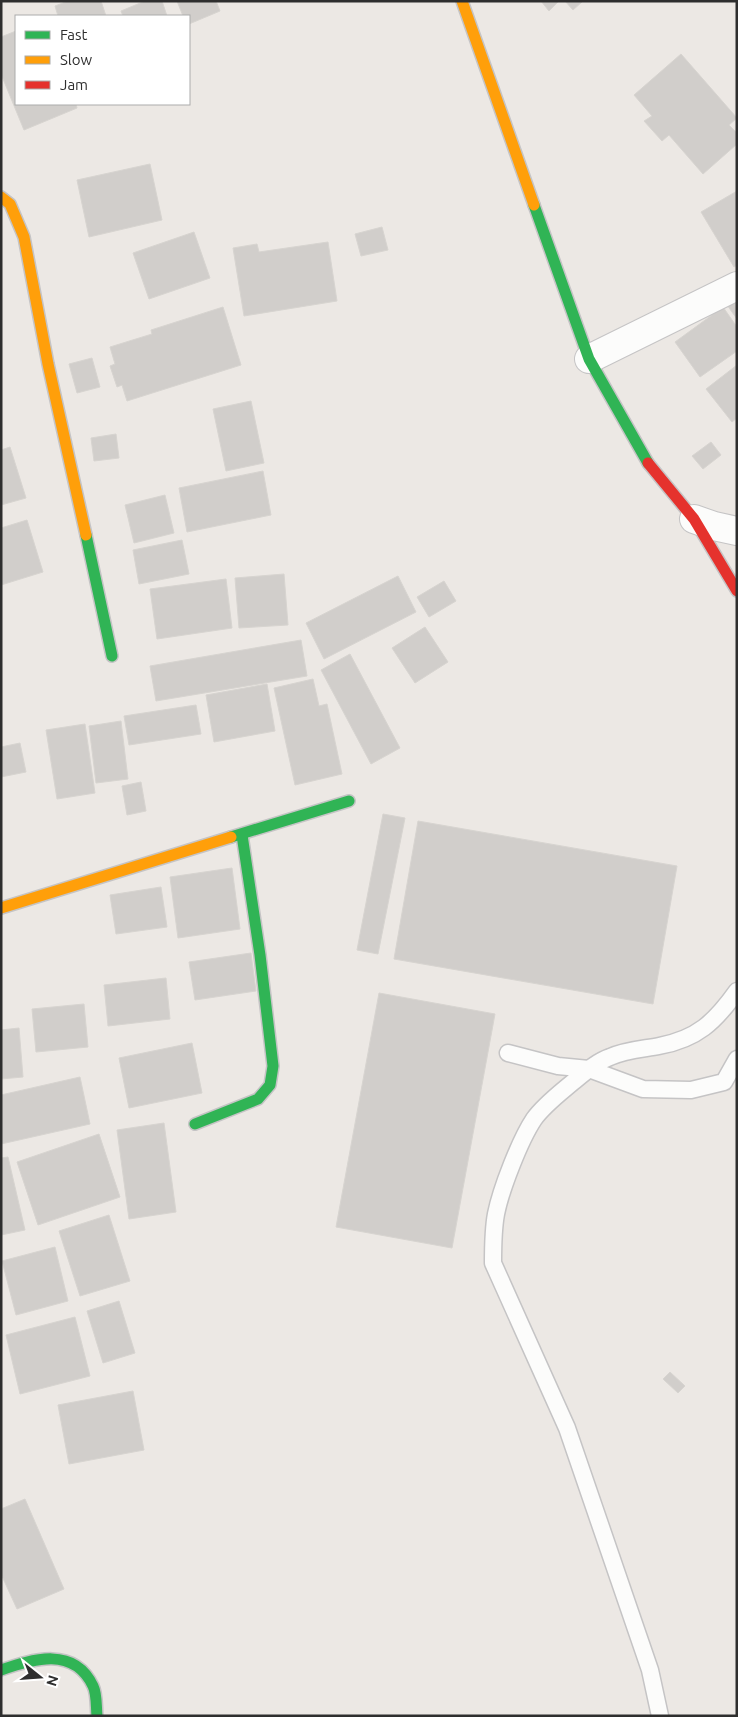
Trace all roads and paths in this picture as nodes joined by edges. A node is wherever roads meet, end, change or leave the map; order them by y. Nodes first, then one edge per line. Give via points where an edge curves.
1 (462, 1) edge
2 (1, 196) edge
3 (737, 286) edge
4 (589, 360) junction
5 (694, 518) junction
6 (737, 531) edge
7 (737, 591) edge
8 (112, 656) dead end
9 (349, 801) dead end
10 (242, 835) junction
11 (1, 908) edge
12 (737, 992) edge
13 (508, 1053) dead end
14 (737, 1059) edge
15 (589, 1069) junction
16 (730, 1083) edge
17 (195, 1124) dead end
18 (1, 1670) edge
19 (97, 1716) edge
20 (660, 1716) edge

1 - 4 street
2 - 8 street via 10,204 24,237 48,364
3 - 4 street
4 - 5 street via 648,464
5 - 6 street
5 - 7 street
9 - 10 street
10 - 11 street
10 - 17 street via 273,1066 270,1085 258,1098
12 - 15 lane via 710,1024 697,1033 662,1046 610,1056
13 - 15 lane via 558,1066
14 - 16 lane
15 - 16 lane via 643,1089 691,1090
15 - 20 lane via 534,1119 518,1151 497,1213 493,1263 567,1428 650,1670
18 - 19 street via 32,1659 70,1661 94,1687

